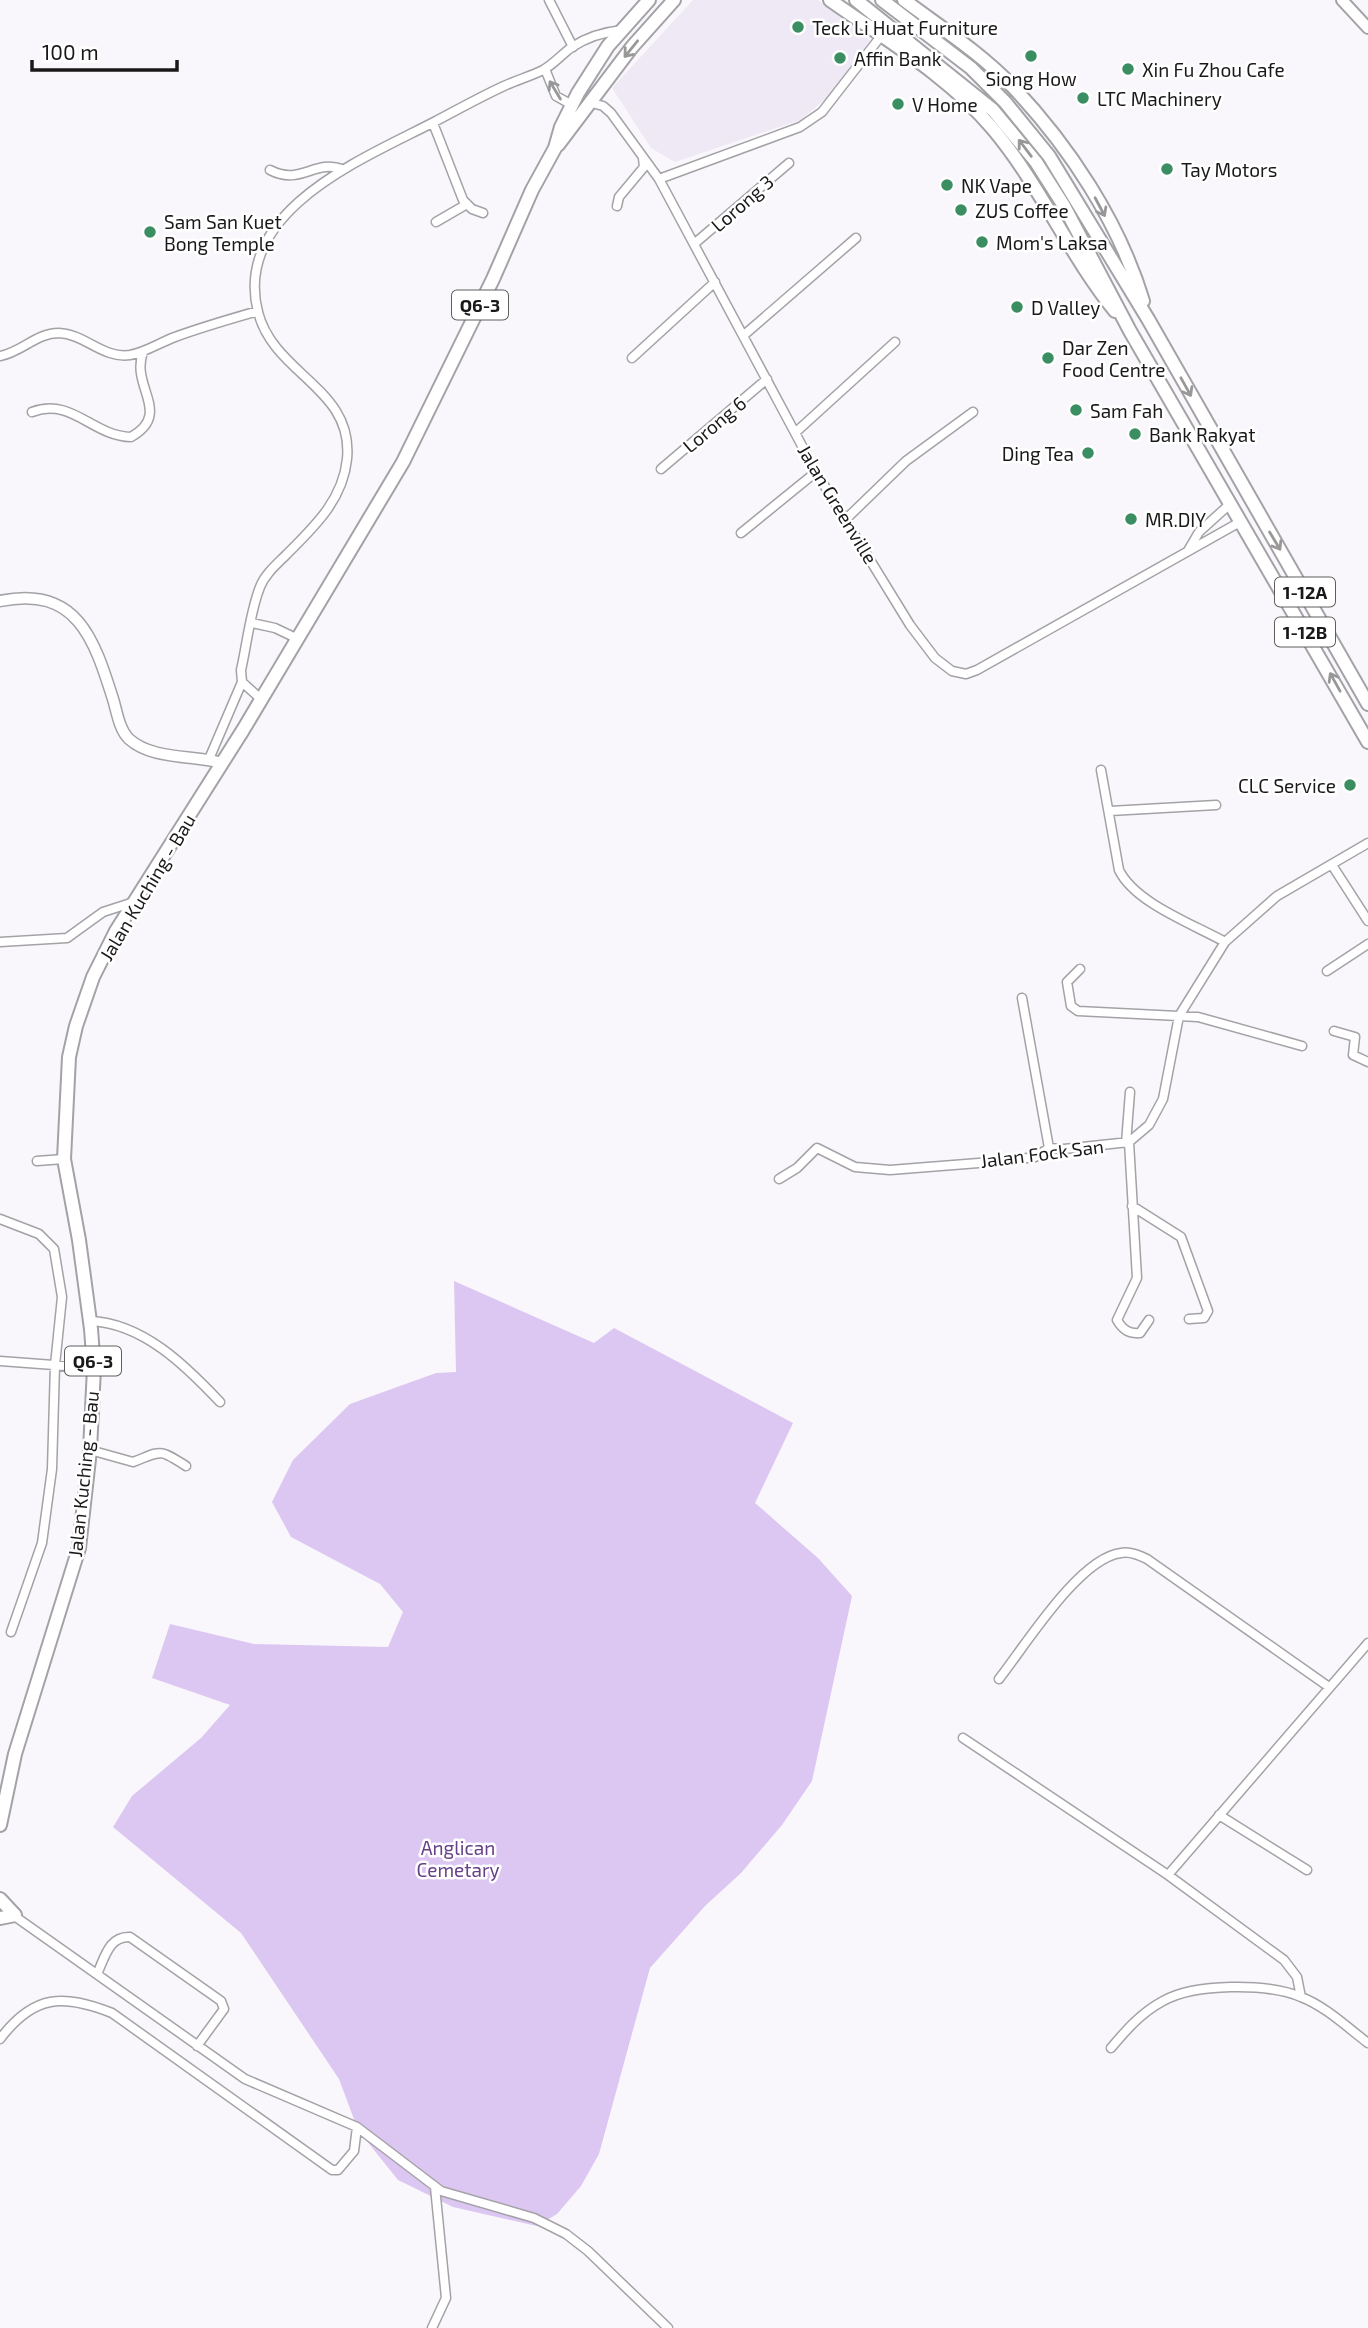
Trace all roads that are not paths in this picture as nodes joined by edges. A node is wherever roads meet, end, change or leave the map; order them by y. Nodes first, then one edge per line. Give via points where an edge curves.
1 (549, 0) edge
2 (649, 0) edge
3 (674, 0) edge
4 (830, 0) edge
5 (856, 0) edge
6 (882, 0) edge
7 (904, 0) edge
8 (1342, 0) edge
9 (1368, 28) edge
10 (622, 30) junction
11 (881, 36) junction
12 (573, 47) junction
13 (545, 69) junction
14 (592, 103) junction
15 (572, 105) junction
16 (433, 123) junction
17 (555, 148) junction
18 (643, 158) junction
19 (789, 163) dead end
20 (342, 169) junction
21 (270, 170) dead end
22 (659, 179) junction
23 (467, 204) junction
24 (617, 206) dead end
25 (484, 214) dead end
26 (436, 222) dead end
27 (856, 238) dead end
28 (694, 244) junction
29 (715, 282) junction
30 (258, 311) junction
31 (1148, 319) junction
32 (1130, 331) junction
33 (744, 335) junction
34 (895, 342) dead end
35 (144, 352) junction
36 (0, 356) edge
37 (632, 358) dead end
38 (767, 379) junction
39 (32, 412) dead end
40 (973, 412) dead end
41 (796, 432) junction
42 (661, 469) dead end
43 (816, 472) junction
44 (1230, 504) junction
45 (846, 519) junction
46 (1240, 522) junction
47 (741, 533) dead end
48 (1189, 549) junction
49 (0, 601) edge
50 (252, 623) junction
51 (296, 638) junction
52 (242, 682) junction
53 (262, 699) junction
54 (1368, 704) edge
55 (1368, 742) edge
56 (216, 761) junction
57 (1101, 770) dead end
58 (1216, 805) dead end
59 (1110, 811) junction
60 (1368, 843) edge
61 (1332, 865) junction
62 (134, 902) junction
63 (1368, 921) edge
64 (0, 942) edge
65 (1225, 942) junction
66 (1368, 944) edge
67 (1080, 969) dead end
68 (1327, 971) dead end
69 (1022, 998) dead end
70 (1179, 1017) junction
71 (1334, 1031) dead end
72 (1302, 1046) dead end
73 (1368, 1062) edge
74 (1130, 1092) dead end
75 (1127, 1142) junction
76 (1049, 1148) junction
77 (64, 1159) junction
78 (37, 1161) dead end
79 (779, 1179) dead end
80 (1132, 1206) junction
81 (0, 1219) edge
82 (1189, 1319) dead end
83 (1149, 1320) dead end
84 (90, 1321) junction
85 (0, 1361) edge
86 (55, 1365) junction
87 (94, 1368) junction
88 (220, 1402) dead end
89 (90, 1450) junction
90 (186, 1466) dead end
91 (11, 1632) dead end
92 (1368, 1643) edge
93 (999, 1679) dead end
94 (1329, 1687) junction
95 (963, 1738) dead end
96 (3, 1795) edge
97 (1219, 1815) junction
98 (0, 1825) edge
99 (1307, 1870) dead end
100 (1168, 1875) junction
101 (0, 1899) edge
102 (0, 1913) edge
103 (15, 1915) junction
104 (0, 1918) edge
105 (97, 1974) junction
106 (1301, 1997) junction
107 (0, 2039) edge
108 (1368, 2043) edge
109 (197, 2046) junction
110 (1111, 2048) dead end
111 (357, 2127) junction
112 (435, 2188) junction
113 (432, 2328) edge
114 (668, 2328) edge

1 - 12 street
2 - 10 main road, Jalan Kuching - Bau
3 -> 14 main road, Jalan Kuching - Bau via 632,47
4 - 11 main road
32 -> 5 main road, 1-12B via 1049,181 993,110
6 - 31 main road, 1-12A via 953,53 1005,102 1049,156
7 -> 31 main road via 1012,85 1060,144 1088,183 1126,258
8 - 9 main road
10 - 12 street via 604,32
10 - 15 main road, Jalan Kuching - Bau
11 - 22 street via 822,111 800,127
11 - 32 main road via 916,60 992,127
12 - 13 street
15 -> 13 street via 556,96
13 - 16 street
14 - 17 main road, Jalan Kuching - Bau
14 - 18 street, Jalan Greenville via 611,113
15 - 17 main road, Jalan Kuching - Bau
16 - 20 street
16 - 23 street
17 - 51 main road, Jalan Kuching - Bau / Q6-3 via 403,462
18 - 22 street, Jalan Greenville
18 - 24 street via 644,167
19 - 28 street, Lorong 3
20 - 21 street via 324,165 293,177
20 - 30 street via 304,197 274,229 258,271
22 - 28 street, Jalan Greenville
23 - 25 street
23 - 26 street
27 - 33 street
28 - 29 street, Jalan Greenville
29 - 33 street, Jalan Greenville
29 - 37 street
30 - 35 street via 191,331
30 - 50 street via 267,337 283,359 341,416 348,453 345,478 333,503 272,568 260,587
31 -> 54 main road, 1-12A
32 - 44 main road, 1-12B
33 - 38 street, Jalan Greenville
34 - 41 street
35 - 36 street via 115,355 58,333 39,336 24,348
35 - 39 street via 138,371 150,417 131,437 106,432 55,406
38 - 41 street, Jalan Greenville
38 - 42 street, Lorong 6
40 - 45 street via 906,461
41 - 43 street, Jalan Greenville
43 - 45 street, Jalan Greenville
43 - 47 street
44 - 46 main road, 1-12B
44 - 48 street, Jalan Greenville
45 - 48 street, Jalan Greenville via 935,658 952,671 966,674
46 - 48 street, Jalan Greenville
55 -> 46 main road, 1-12B
49 - 56 street via 36,598 62,606 85,627 97,649 121,727 130,740 182,758
50 - 51 street
50 - 52 street
51 - 53 main road, Jalan Kuching - Bau / Q6-3
52 - 53 street
52 - 56 street
53 - 56 main road, Jalan Kuching - Bau / Q6-3
56 - 62 main road, Jalan Kuching - Bau / Q6-3
57 - 59 street
58 - 59 street
59 - 65 street via 1119,870 1129,888
60 - 61 street, Jalan Fock San
61 - 63 street
61 - 65 street, Jalan Fock San via 1267,903
62 - 64 street via 103,912 67,939
62 - 77 main road, Jalan Kuching - Bau / Q6-3 via 93,977 76,1026 67,1084
65 - 70 street, Jalan Fock San
66 - 68 street
67 - 70 street via 1067,982 1073,1009
69 - 76 street
70 - 72 street via 1198,1017
70 - 75 street, Jalan Fock San via 1163,1099 1149,1125
71 - 73 street via 1355,1037 1353,1055
74 - 75 street
75 - 76 street, Jalan Fock San
75 - 80 street
76 - 79 street, Jalan Fock San via 1035,1157 890,1170 855,1167 817,1148
77 - 78 street
77 - 84 main road, Jalan Kuching - Bau / Q6-3
80 - 82 street via 1168,1226 1185,1243 1208,1311 1204,1318
80 - 83 street via 1137,1278 1117,1320 1132,1334 1140,1333
81 - 86 street via 39,1234 54,1249 62,1297
84 - 87 main road, Jalan Kuching - Bau / Q6-3
84 - 88 street via 118,1325 159,1346
85 - 86 street
86 - 87 street
86 - 91 street via 52,1469 42,1543
87 - 89 main road, Jalan Kuching - Bau / Q6-3
89 - 90 street via 133,1462 162,1452
89 - 96 main road, Jalan Kuching - Bau / Q6-3 via 79,1548
92 - 94 street
93 - 94 street via 1075,1583 1104,1559 1122,1552 1147,1559
94 - 97 street
95 - 100 street
96 - 98 main road, Jalan Kuching - Bau / Q6-3
97 - 99 street
97 - 100 street
100 - 106 street via 1284,1960 1297,1977
101 - 103 main road
102 - 103 street
103 - 104 main road
103 - 105 street
105 - 109 street
105 - 109 street via 113,1942 121,1936 131,1937 221,2001 224,2009
106 - 108 street
106 - 110 street via 1252,1986 1202,1990 1166,1999 1136,2019
107 - 111 street via 12,2024 42,2004 80,2001 112,2013 332,2170 338,2170 354,2151
109 - 111 street via 258,2086
111 - 112 street
112 - 113 street via 446,2298
112 - 114 street via 534,2218 566,2234

